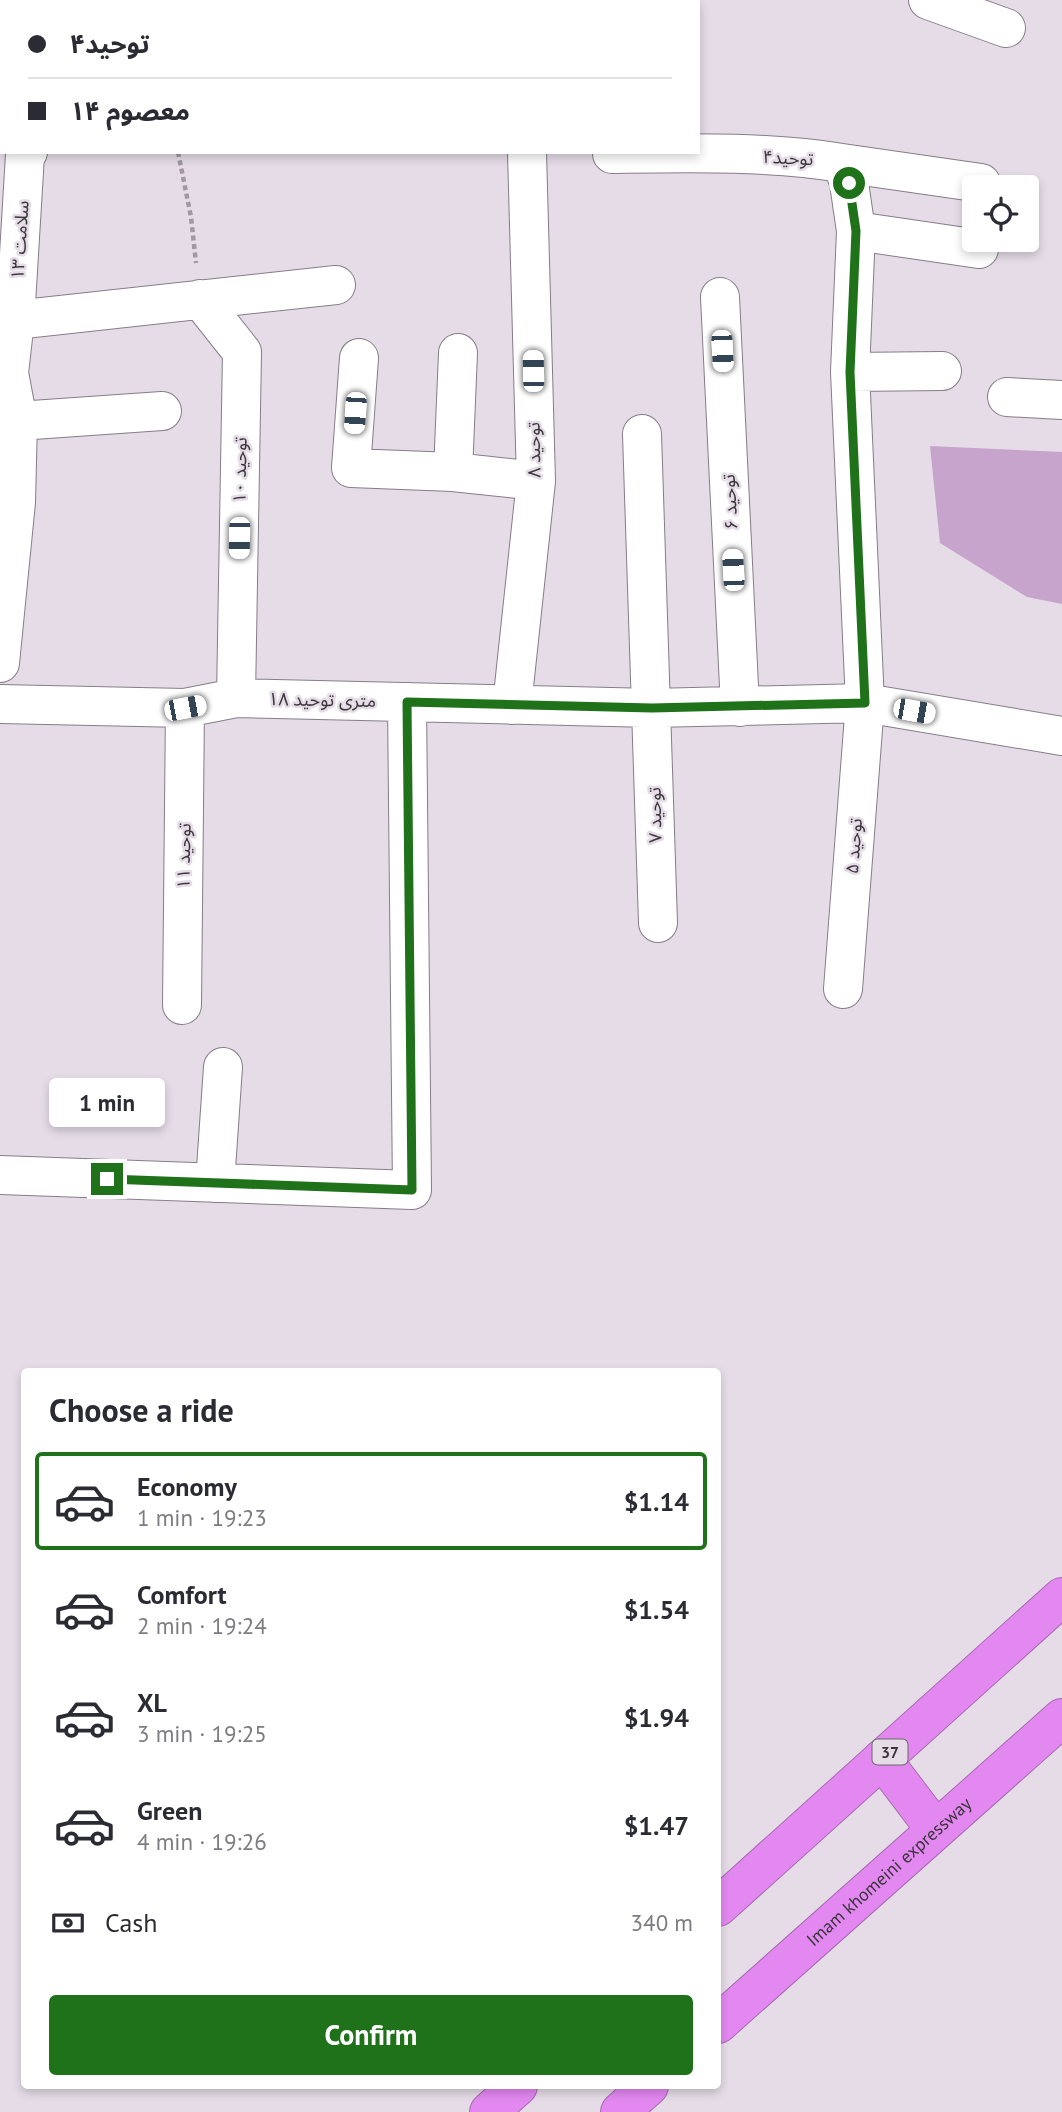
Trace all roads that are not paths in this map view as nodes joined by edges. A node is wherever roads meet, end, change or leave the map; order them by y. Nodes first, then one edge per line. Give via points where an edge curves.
1 (928, 0) edge
2 (1006, 28) dead end
3 (26, 154) edge
4 (527, 154) edge
5 (697, 154) edge
6 (842, 163) junction
7 (962, 180) edge
8 (11, 192) edge
9 (856, 231) junction
10 (962, 247) edge
11 (336, 285) dead end
12 (720, 296) dead end
13 (200, 299) junction
14 (15, 320) junction
15 (458, 353) dead end
16 (359, 358) dead end
17 (942, 371) dead end
18 (850, 372) junction
19 (4, 373) edge
20 (1007, 397) dead end
21 (1062, 400) edge
22 (162, 411) dead end
23 (18, 421) junction
24 (642, 434) dead end
25 (453, 472) junction
26 (536, 481) junction
27 (0, 663) edge
28 (236, 698) junction
29 (407, 702) junction
30 (865, 703) junction
31 (0, 704) edge
32 (512, 705) junction
33 (740, 706) junction
34 (185, 708) junction
35 (652, 708) junction
36 (1062, 736) edge
37 (657, 923) dead end
38 (843, 989) dead end
39 (182, 1005) dead end
40 (223, 1067) dead end
41 (0, 1175) edge
42 (215, 1183) junction
43 (1062, 1597) edge
44 (1062, 1718) edge
45 (882, 1759) junction
46 (935, 1829) junction
47 (721, 1904) edge
48 (721, 2021) edge
49 (515, 2089) edge
50 (646, 2089) edge
51 (489, 2112) edge
52 (620, 2112) edge

1 - 2 street
3 - 8 street, سلامت ۱۳
4 - 26 street, توحید ۸
5 - 6 street, توحید۴
6 - 7 street, توحید۴
6 - 9 street
8 - 14 street, سلامت ۱۳
9 - 10 street
9 - 18 street
11 - 13 street
12 - 33 street, توحید ۶
13 - 14 street
13 - 28 street, توحید ۱۰ via 242,352
14 - 19 street, سلامت ۱۳
15 - 25 street
16 - 25 street via 351,468
17 - 18 street
18 - 30 street
19 - 23 street, سلامت ۱۳
20 - 21 street
22 - 23 street
23 - 27 street, سلامت ۱۳ via 16,502
24 - 35 street, توحید ۷
25 - 26 street
26 - 32 street, توحید ۸
28 - 29 street, ۱۸ متری توحید
28 - 34 street, ۱۸ متری توحید
29 - 32 street, ۱۸ متری توحید
29 - 42 street via 412,1190
30 - 33 street, ۱۸ متری توحید
30 - 36 street, ۱۸ متری توحید
30 - 38 street, توحید ۵
31 - 34 street, ۱۸ متری توحید
32 - 35 street, ۱۸ متری توحید
33 - 35 street, ۱۸ متری توحید
34 - 39 street, توحید ۱۱
35 - 37 street, توحید ۷
40 - 42 street
41 - 42 street
43 - 45 highway, 37
44 - 46 highway, Imam khomeini expressway
45 - 46 highway
45 - 47 highway, 37
46 - 48 highway, Imam khomeini expressway
49 - 51 highway
50 - 52 highway

